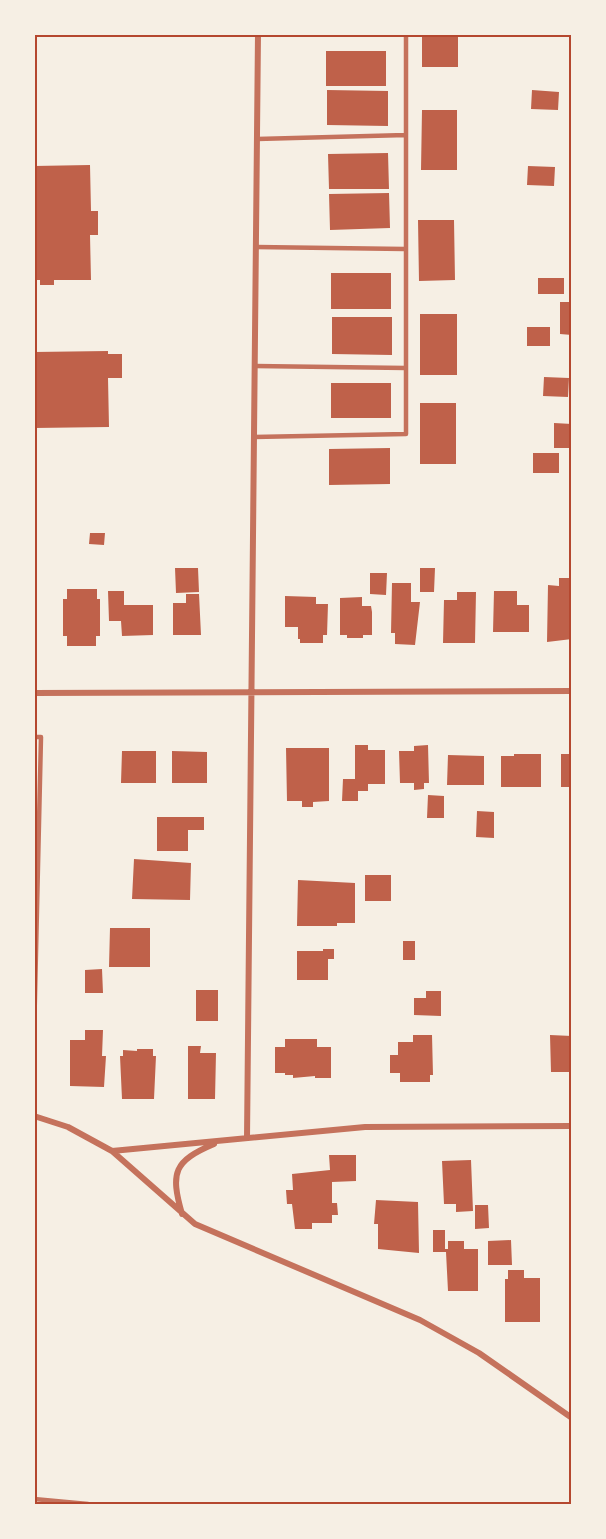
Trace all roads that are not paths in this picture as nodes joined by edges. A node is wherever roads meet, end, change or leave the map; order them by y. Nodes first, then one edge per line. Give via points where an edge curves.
1 (258, 34) edge
2 (406, 34) edge
3 (406, 135) junction
4 (257, 139) junction
5 (256, 247) junction
6 (405, 249) junction
7 (255, 366) junction
8 (406, 368) junction
9 (254, 437) junction
10 (252, 691) junction
11 (572, 691) edge
12 (34, 693) edge
13 (34, 737) edge
14 (34, 1038) edge
15 (34, 1116) edge
16 (572, 1126) edge
17 (247, 1138) junction
18 (221, 1141) junction
19 (112, 1151) junction
20 (182, 1214) junction
21 (572, 1418) edge
22 (34, 1499) edge
23 (88, 1504) edge

1 - 4 street
2 - 3 lane
3 - 4 lane
3 - 6 lane
4 - 5 street
5 - 6 lane
5 - 7 street
6 - 8 lane
7 - 8 lane
7 - 9 street
8 - 9 lane via 406,434
9 - 10 street
10 - 11 street
10 - 12 street
10 - 17 street
13 - 14 lane via 41,737
15 - 19 street via 68,1127
16 - 17 street via 364,1127
17 - 18 street
18 - 19 street
18 - 20 street via 181,1162 175,1188
19 - 20 street
20 - 21 street via 209,1230 420,1320 479,1353
22 - 23 lane

